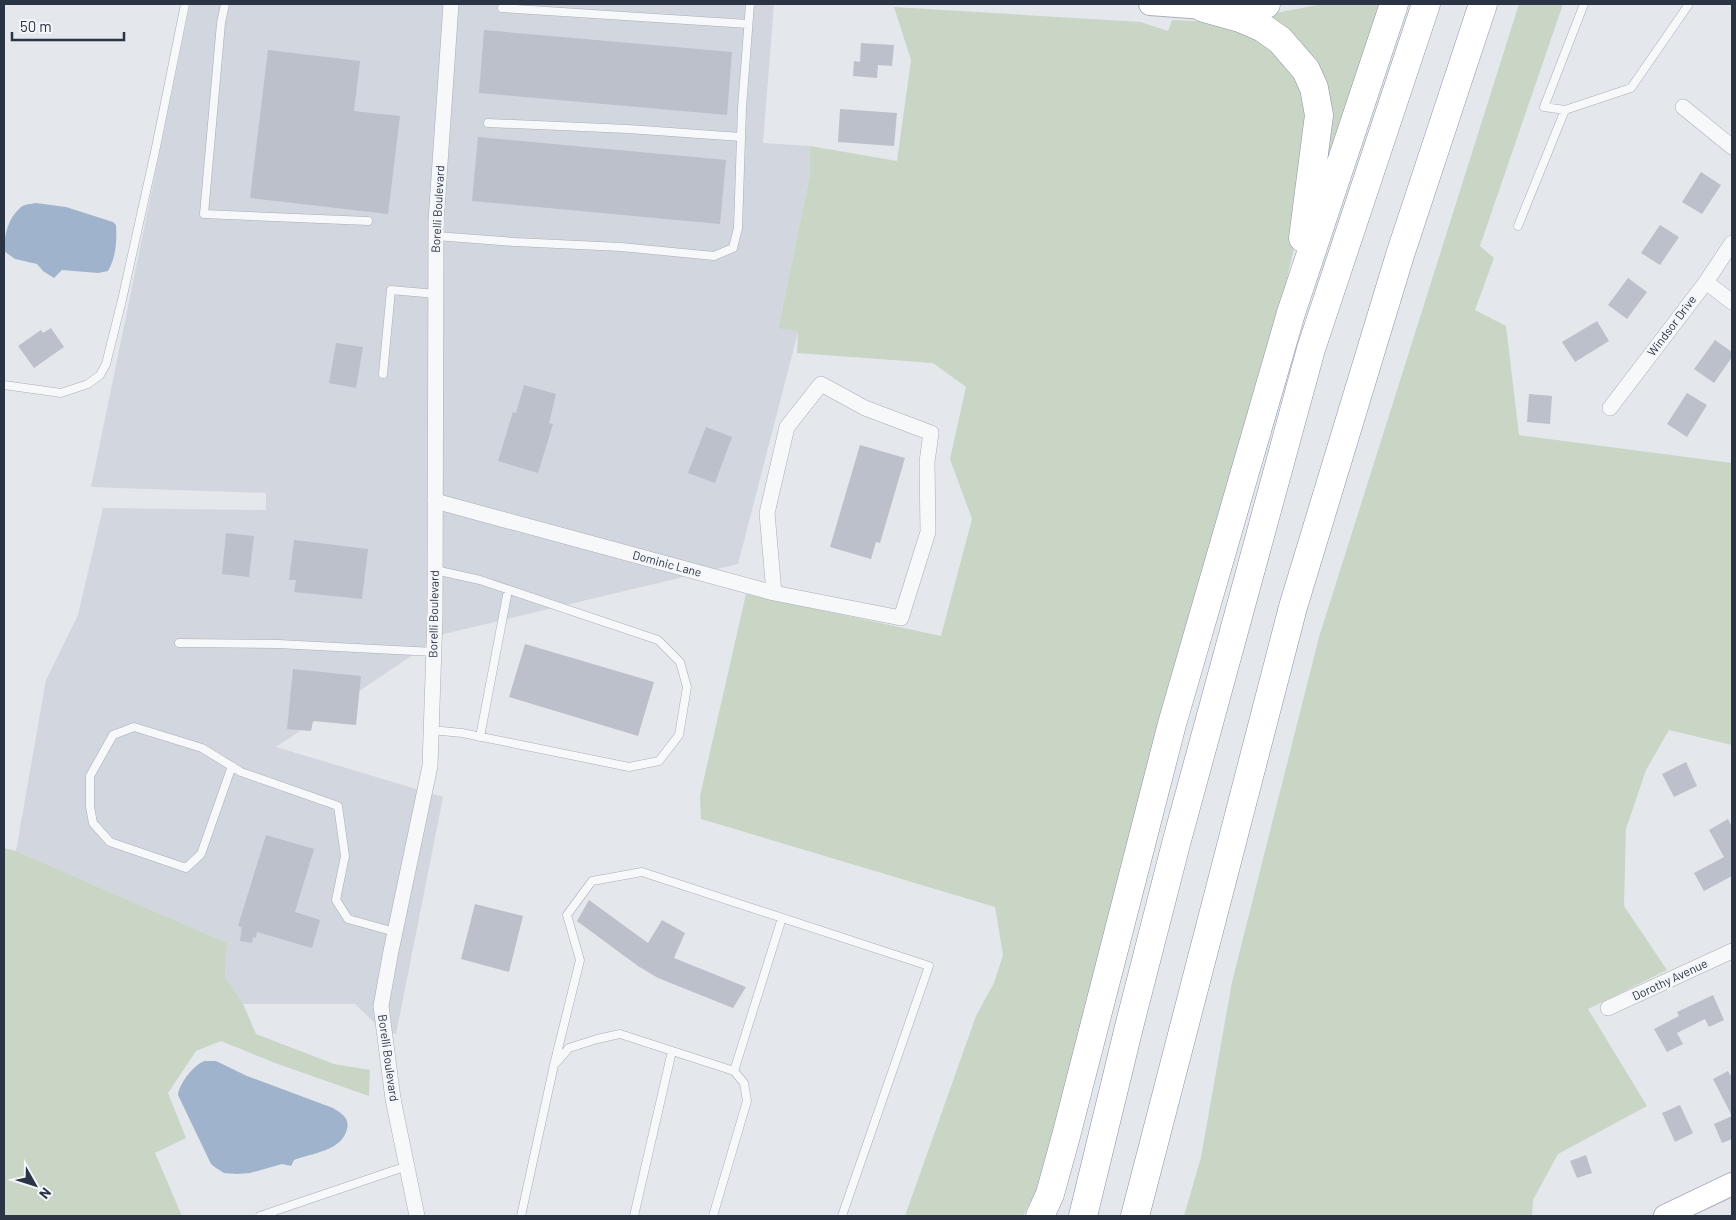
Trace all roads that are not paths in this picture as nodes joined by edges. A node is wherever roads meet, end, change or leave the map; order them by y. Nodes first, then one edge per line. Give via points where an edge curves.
1 (185, 4) edge
2 (225, 4) edge
3 (451, 4) edge
4 (750, 4) edge
5 (1150, 4) edge
6 (1266, 4) edge
7 (1394, 4) edge
8 (1426, 4) edge
9 (1483, 4) edge
10 (1584, 4) edge
11 (1689, 4) edge
12 (502, 8) dead end
13 (1204, 8) junction
14 (748, 24) junction
15 (1683, 107) dead end
16 (1565, 110) junction
17 (488, 123) dead end
18 (741, 137) junction
19 (1732, 147) edge
20 (368, 222) dead end
21 (1518, 226) dead end
22 (436, 236) junction
23 (1732, 243) edge
24 (1706, 282) junction
25 (436, 294) junction
26 (1732, 302) edge
27 (1291, 313) junction
28 (383, 374) dead end
29 (4, 385) edge
30 (1610, 408) dead end
31 (435, 501) junction
32 (435, 570) junction
33 (508, 590) junction
34 (774, 593) junction
35 (1293, 607) junction
36 (178, 643) dead end
37 (434, 652) junction
38 (431, 730) junction
39 (480, 737) junction
40 (232, 766) junction
41 (782, 918) junction
42 (395, 932) junction
43 (1732, 951) edge
44 (1608, 1008) dead end
45 (672, 1051) junction
46 (554, 1065) junction
47 (734, 1071) junction
48 (407, 1166) junction
49 (1732, 1184) edge
50 (260, 1216) edge
51 (417, 1216) edge
52 (521, 1216) edge
53 (634, 1216) edge
54 (713, 1216) edge
55 (842, 1216) edge
56 (1040, 1216) edge
57 (1083, 1216) edge
58 (1135, 1216) edge
59 (1150, 1216) edge
60 (1665, 1216) edge

1 - 29 lane via 106,364 100,375 88,384 62,393
2 - 20 lane via 204,214
3 - 22 street, Borelli Boulevard
4 - 14 lane
5 - 13 main road
6 - 13 highway
7 - 27 highway
8 - 57 highway via 1311,349 1177,840
9 - 35 highway via 1400,255
10 - 16 lane via 1544,107
11 - 16 lane via 1631,88
12 - 14 lane
13 - 27 highway via 1240,18 1280,40 1306,70 1314,88 1319,115 1317,140
14 - 18 lane
15 - 19 street
16 - 21 lane
17 - 18 lane
18 - 22 lane via 738,228 733,248 714,256
22 - 25 street, Borelli Boulevard
23 - 24 street, Windsor Drive
24 - 26 street
24 - 30 street, Windsor Drive
25 - 28 lane via 391,290
25 - 31 street, Borelli Boulevard
27 - 56 highway via 1172,724 1066,1136 1050,1194
31 - 32 street, Borelli Boulevard
31 - 34 street, Dominic Lane
32 - 33 lane
32 - 37 street, Borelli Boulevard
33 - 39 lane
33 - 39 lane via 658,640 680,662 688,687 679,735 659,761 629,767
34 - 34 street, Dominic Lane via 767,513 787,427 821,384 865,408 930,432 928,532 901,618
35 - 58 highway
35 - 59 highway via 1299,648 1184,1076
36 - 37 lane via 278,644
37 - 38 street, Borelli Boulevard
38 - 39 lane
38 - 42 street, Borelli Boulevard via 430,766
40 - 40 lane via 202,748 134,727 113,735 90,776 93,822 110,842 186,868 201,854
40 - 42 lane via 338,806 345,856 336,900 348,919
41 - 46 lane via 642,872 592,881 567,915 580,960
41 - 47 lane
41 - 55 lane via 929,966
42 - 48 street, Borelli Boulevard via 382,1006 394,1099
43 - 44 street, Dorothy Avenue
45 - 46 lane via 620,1034 569,1048
45 - 47 lane
45 - 53 lane
46 - 52 lane
47 - 54 lane via 744,1083 747,1101
48 - 50 lane
48 - 51 street, Borelli Boulevard
49 - 60 main road

